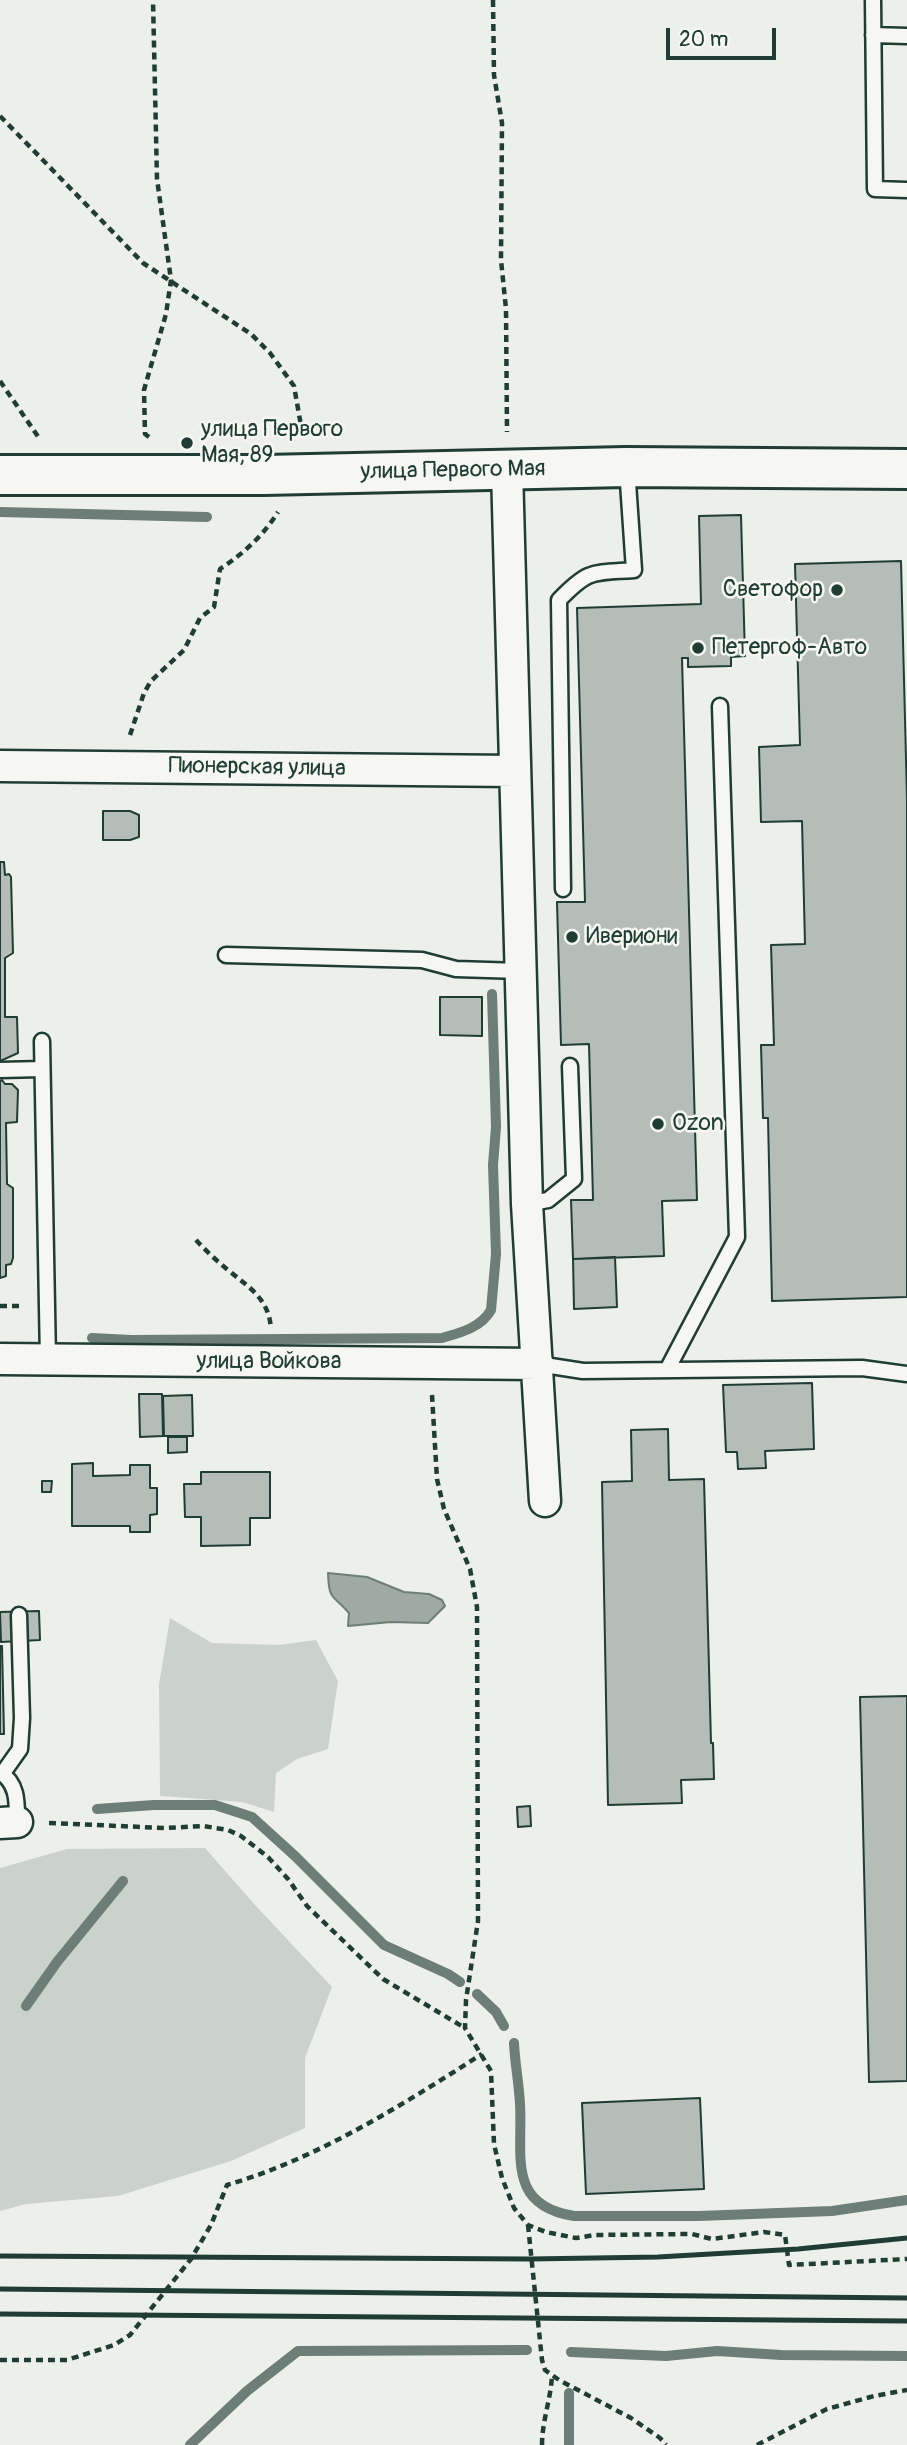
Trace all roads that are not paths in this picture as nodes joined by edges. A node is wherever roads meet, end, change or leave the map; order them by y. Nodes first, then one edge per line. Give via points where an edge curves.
1 (873, 0) edge
2 (873, 35) junction
3 (907, 36) edge
4 (907, 190) edge
5 (626, 467) junction
6 (507, 469) junction
7 (907, 469) edge
8 (0, 475) edge
9 (720, 706) dead end
10 (0, 766) edge
11 (515, 771) junction
12 (563, 889) dead end
13 (226, 955) dead end
14 (520, 971) junction
15 (42, 1041) dead end
16 (570, 1066) dead end
17 (42, 1069) junction
18 (0, 1070) edge
19 (527, 1204) junction
20 (0, 1359) edge
21 (48, 1360) junction
22 (538, 1364) junction
23 (667, 1370) junction
24 (907, 1374) edge
25 (545, 1501) dead end
26 (19, 1615) dead end
27 (2, 1772) edge
28 (8, 1822) edge

1 - 2 lane
2 - 3 lane
2 - 4 lane via 875,189
5 - 6 street, улица Первого Мая
5 - 7 street, улица Первого Мая
5 - 12 lane via 634,570 594,573 579,580 559,600
6 - 8 street, улица Первого Мая
6 - 11 street
9 - 23 lane via 737,1237
10 - 11 street, Пионерская улица
11 - 14 street
13 - 14 lane via 422,960 456,969
14 - 19 street
15 - 17 lane
16 - 19 lane via 574,1180 548,1200
17 - 18 lane
17 - 21 lane
19 - 22 street
20 - 21 street, улица Войкова
21 - 22 street, улица Войкова
22 - 23 lane via 579,1371
22 - 25 street
23 - 24 lane via 862,1368
26 - 27 lane via 20,1749
27 - 28 lane via 17,1797

